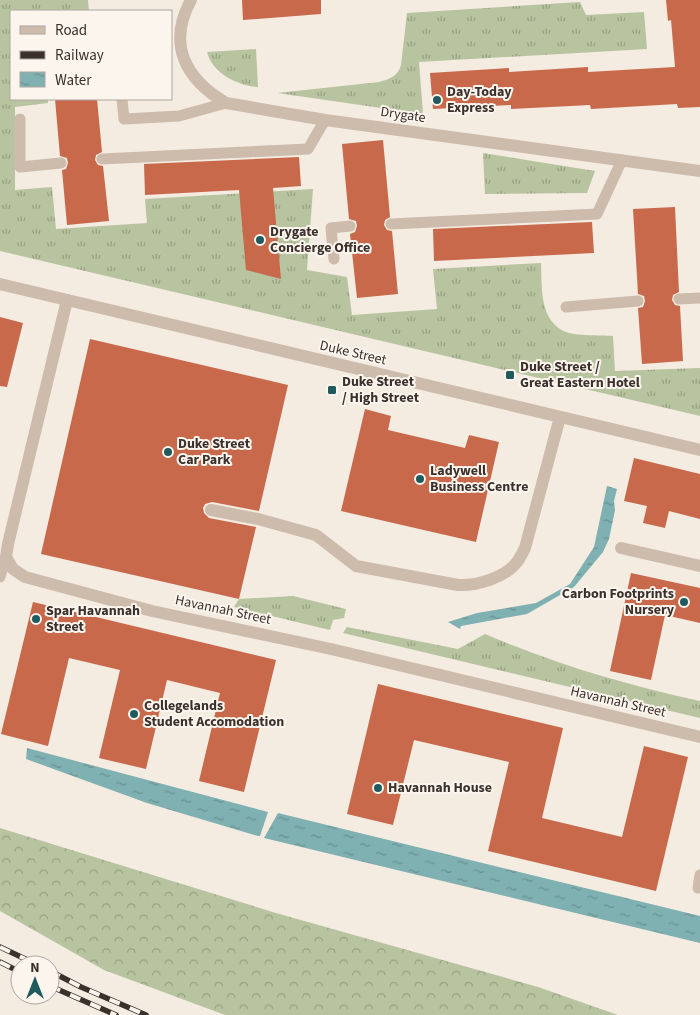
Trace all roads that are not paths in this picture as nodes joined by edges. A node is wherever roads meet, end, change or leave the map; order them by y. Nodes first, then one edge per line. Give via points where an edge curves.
1 (191, 0) edge
2 (122, 100) edge
3 (226, 102) junction
4 (20, 119) dead end
5 (325, 120) junction
6 (102, 159) dead end
7 (622, 160) junction
8 (61, 163) dead end
9 (700, 171) edge
10 (391, 224) dead end
11 (350, 226) dead end
12 (334, 259) dead end
13 (0, 284) edge
14 (700, 298) edge
15 (679, 299) dead end
16 (67, 300) junction
17 (638, 301) dead end
18 (566, 307) dead end
19 (560, 417) junction
20 (700, 450) edge
21 (211, 510) dead end
22 (621, 548) dead end
23 (6, 557) junction
24 (700, 566) edge
25 (0, 578) edge
26 (700, 737) edge
27 (700, 875) edge
28 (698, 888) dead end

1 - 3 street, Drygate via 180,32 182,57 202,85
2 - 3 lane via 124,119 179,116
3 - 5 street, Drygate
4 - 8 lane via 20,167
5 - 6 lane via 308,149
5 - 7 street, Drygate
7 - 9 street, Drygate
7 - 10 lane via 597,214
11 - 12 lane via 331,228
13 - 16 street, Duke Street
14 - 15 lane
16 - 19 street, Duke Street
16 - 23 street
17 - 18 lane
19 - 20 street, Duke Street
19 - 21 street via 526,548 516,564 484,582 458,585 356,566 316,534
22 - 24 street
23 - 25 lane
23 - 26 street, Havannah Street via 13,569 25,577 152,611 341,651
27 - 28 lane

